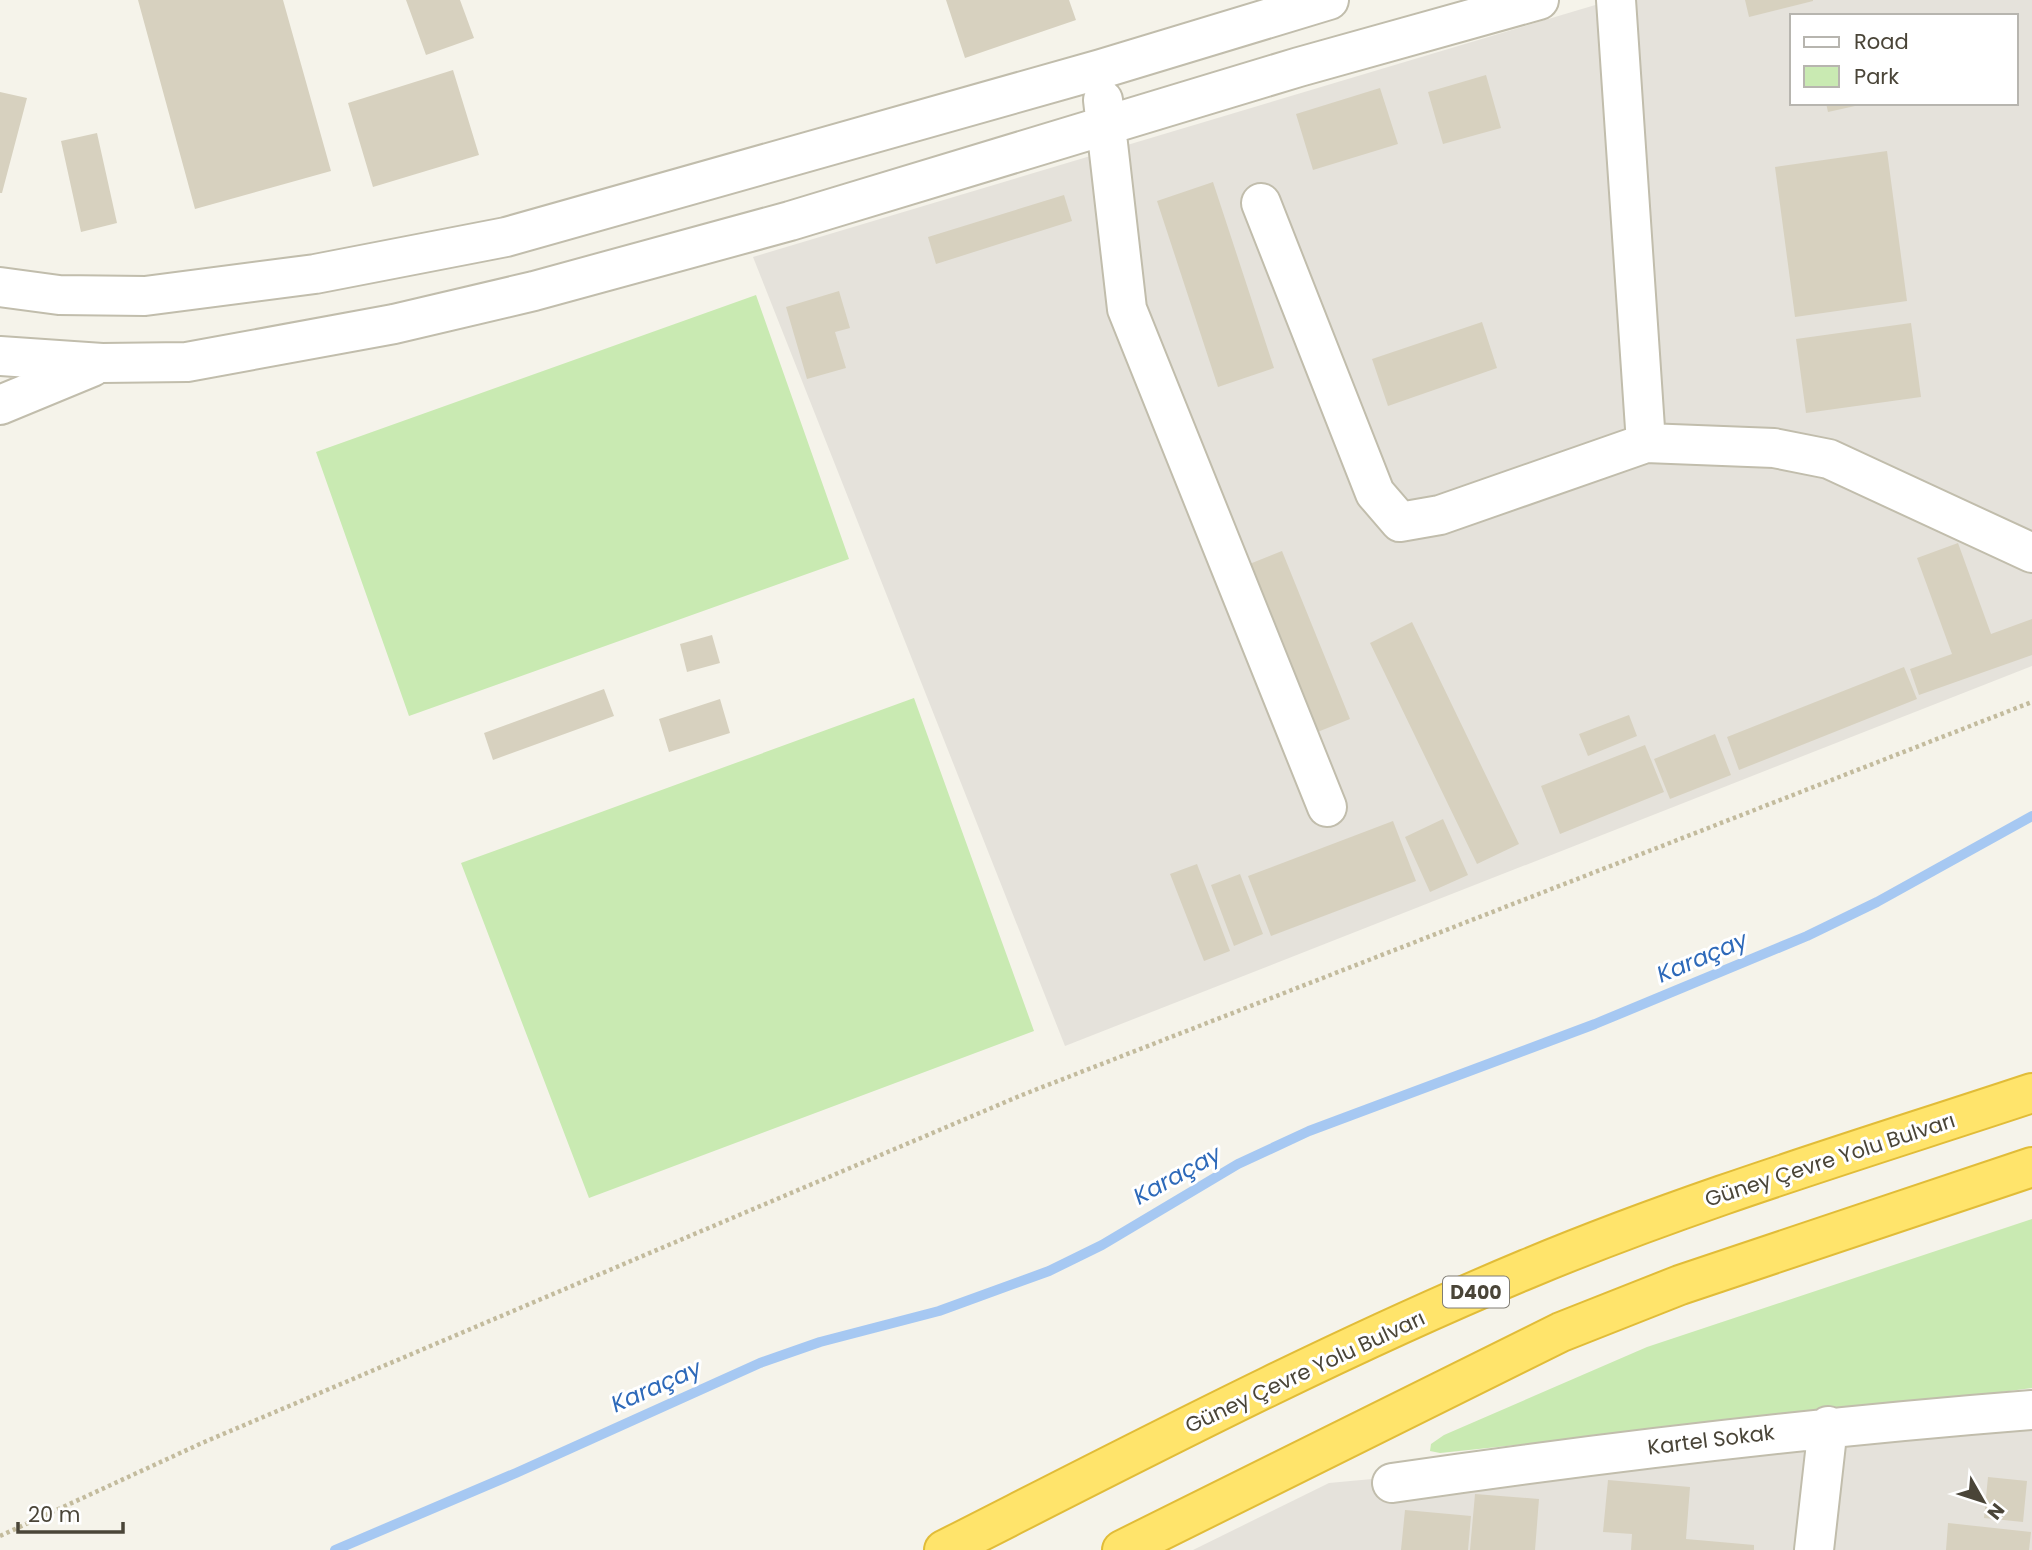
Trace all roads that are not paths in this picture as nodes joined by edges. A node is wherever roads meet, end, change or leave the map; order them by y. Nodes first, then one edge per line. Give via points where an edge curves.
1 (1329, 0) edge
2 (1539, 0) edge
3 (1616, 0) edge
4 (1101, 69) junction
5 (1104, 126) junction
6 (1261, 203) dead end
7 (0, 287) edge
8 (0, 356) edge
9 (102, 363) junction
10 (0, 405) edge
11 (1646, 443) junction
12 (2032, 553) edge
13 (1327, 807) dead end
14 (2032, 1093) edge
15 (2032, 1167) edge
16 (2032, 1410) edge
17 (1828, 1426) junction
18 (1392, 1483) dead end
19 (944, 1550) edge
20 (1122, 1550) edge
21 (1814, 1550) edge

1 - 4 street
2 - 5 street
3 - 11 street
4 - 5 street
4 - 7 street via 506,237 315,274 145,296 59,295
5 - 9 street via 790,221 509,298 187,362
5 - 13 street via 1127,309
6 - 11 street via 1375,493 1400,522 1440,515
8 - 9 street
9 - 10 street
11 - 12 street via 1774,447 1829,459
14 - 19 highway, Güney Çevre Yolu Bulvarı / D400 via 1656,1218 1526,1269 1268,1386
15 - 20 highway via 1680,1285 1561,1332
16 - 17 street, Kartel Sokak
17 - 18 street, Kartel Sokak
17 - 21 street

